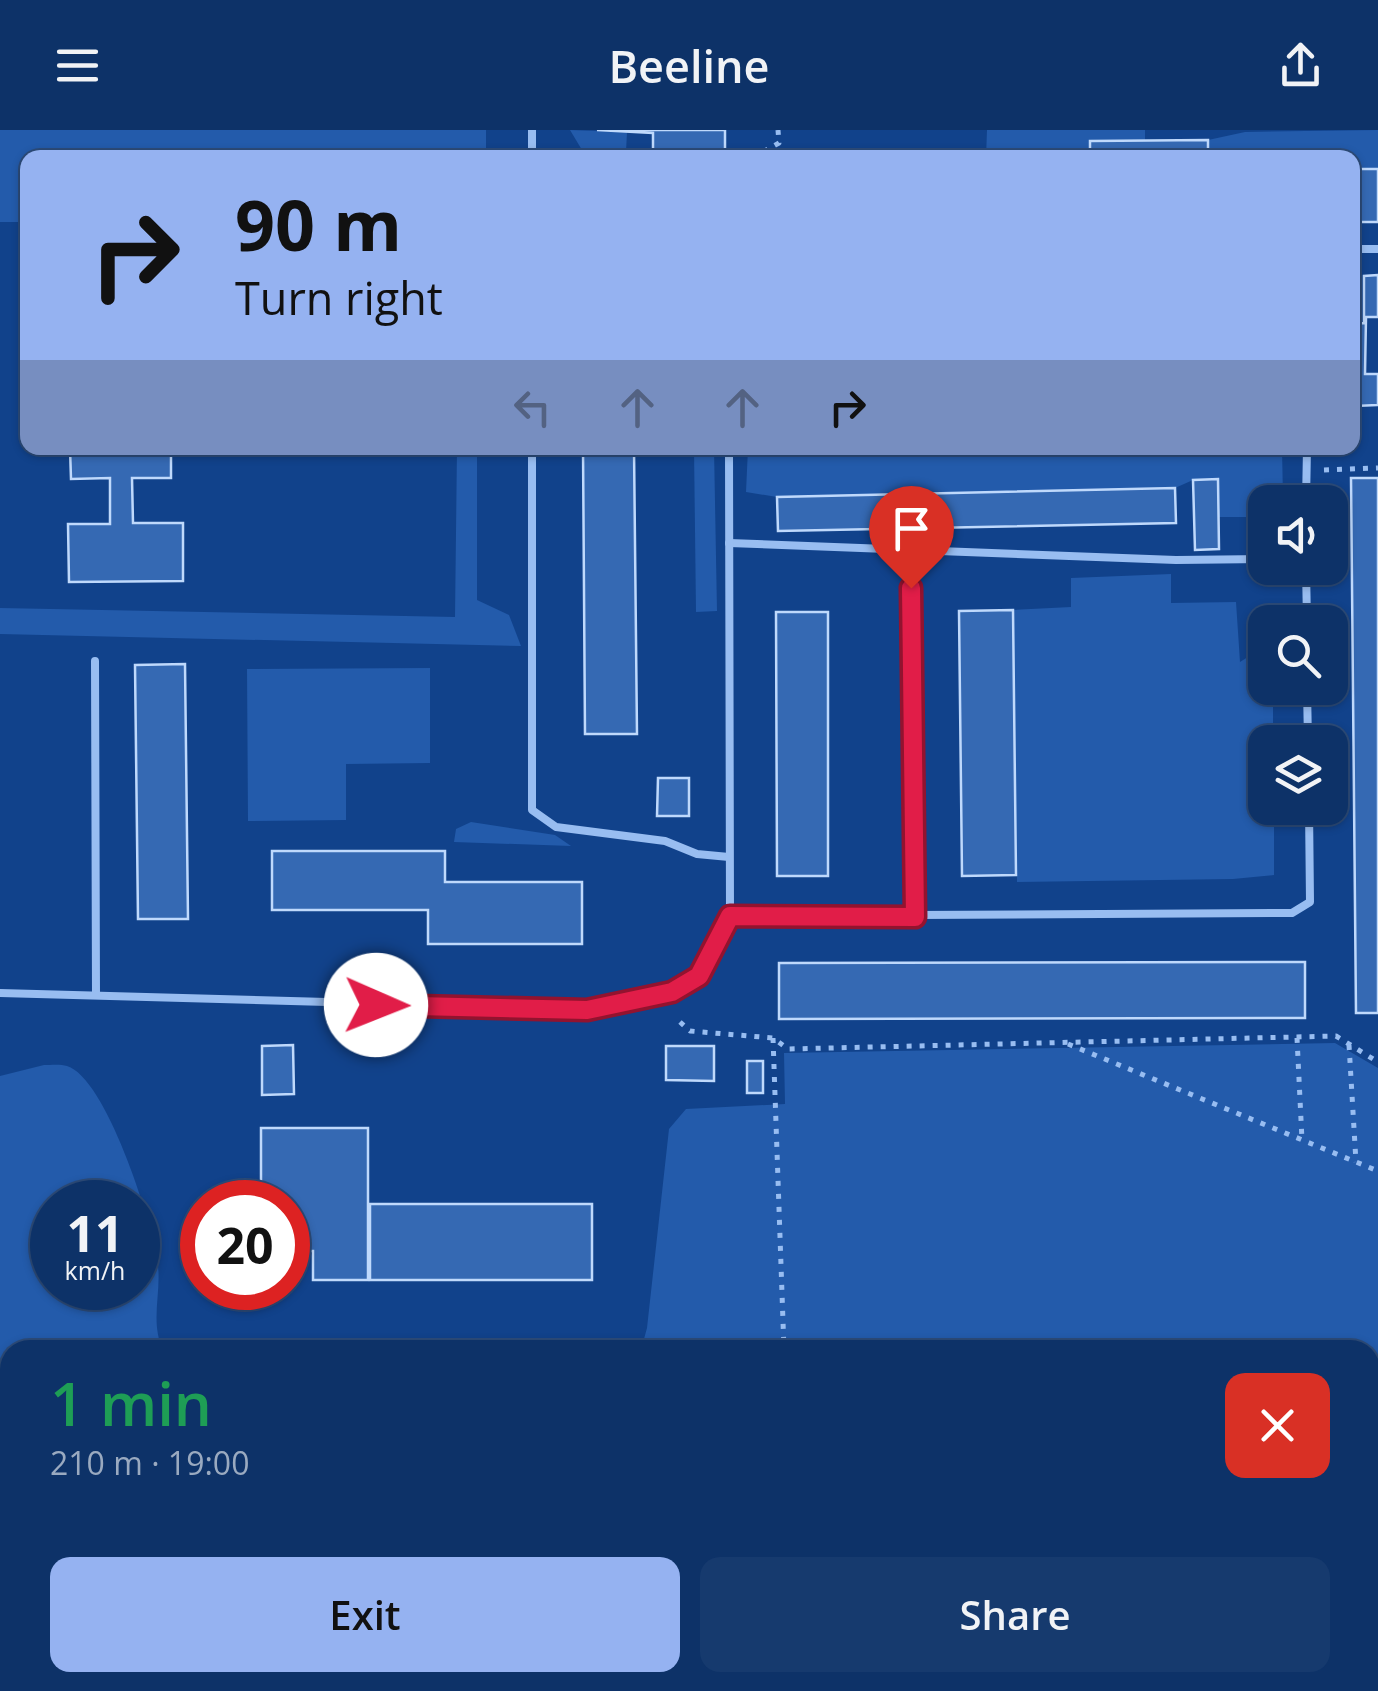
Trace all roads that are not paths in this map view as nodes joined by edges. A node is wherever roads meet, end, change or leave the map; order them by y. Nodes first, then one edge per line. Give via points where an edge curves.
1 (532, 455) edge
2 (728, 455) edge
3 (1306, 455) edge
4 (1306, 485) edge
5 (728, 543) junction
6 (910, 552) junction
7 (1248, 559) edge
8 (94, 661) dead end
9 (1309, 825) edge
10 (729, 857) junction
11 (730, 916) junction
12 (915, 917) junction
13 (0, 993) edge
14 (96, 994) junction

1 - 10 lane via 532,810 556,827
2 - 5 lane
3 - 4 lane
5 - 6 lane
5 - 10 lane
6 - 7 lane
6 - 12 lane
8 - 14 lane
9 - 12 lane via 1310,902 1292,913
10 - 11 lane
11 - 12 lane
11 - 14 lane via 699,976 672,992 587,1010
13 - 14 lane

